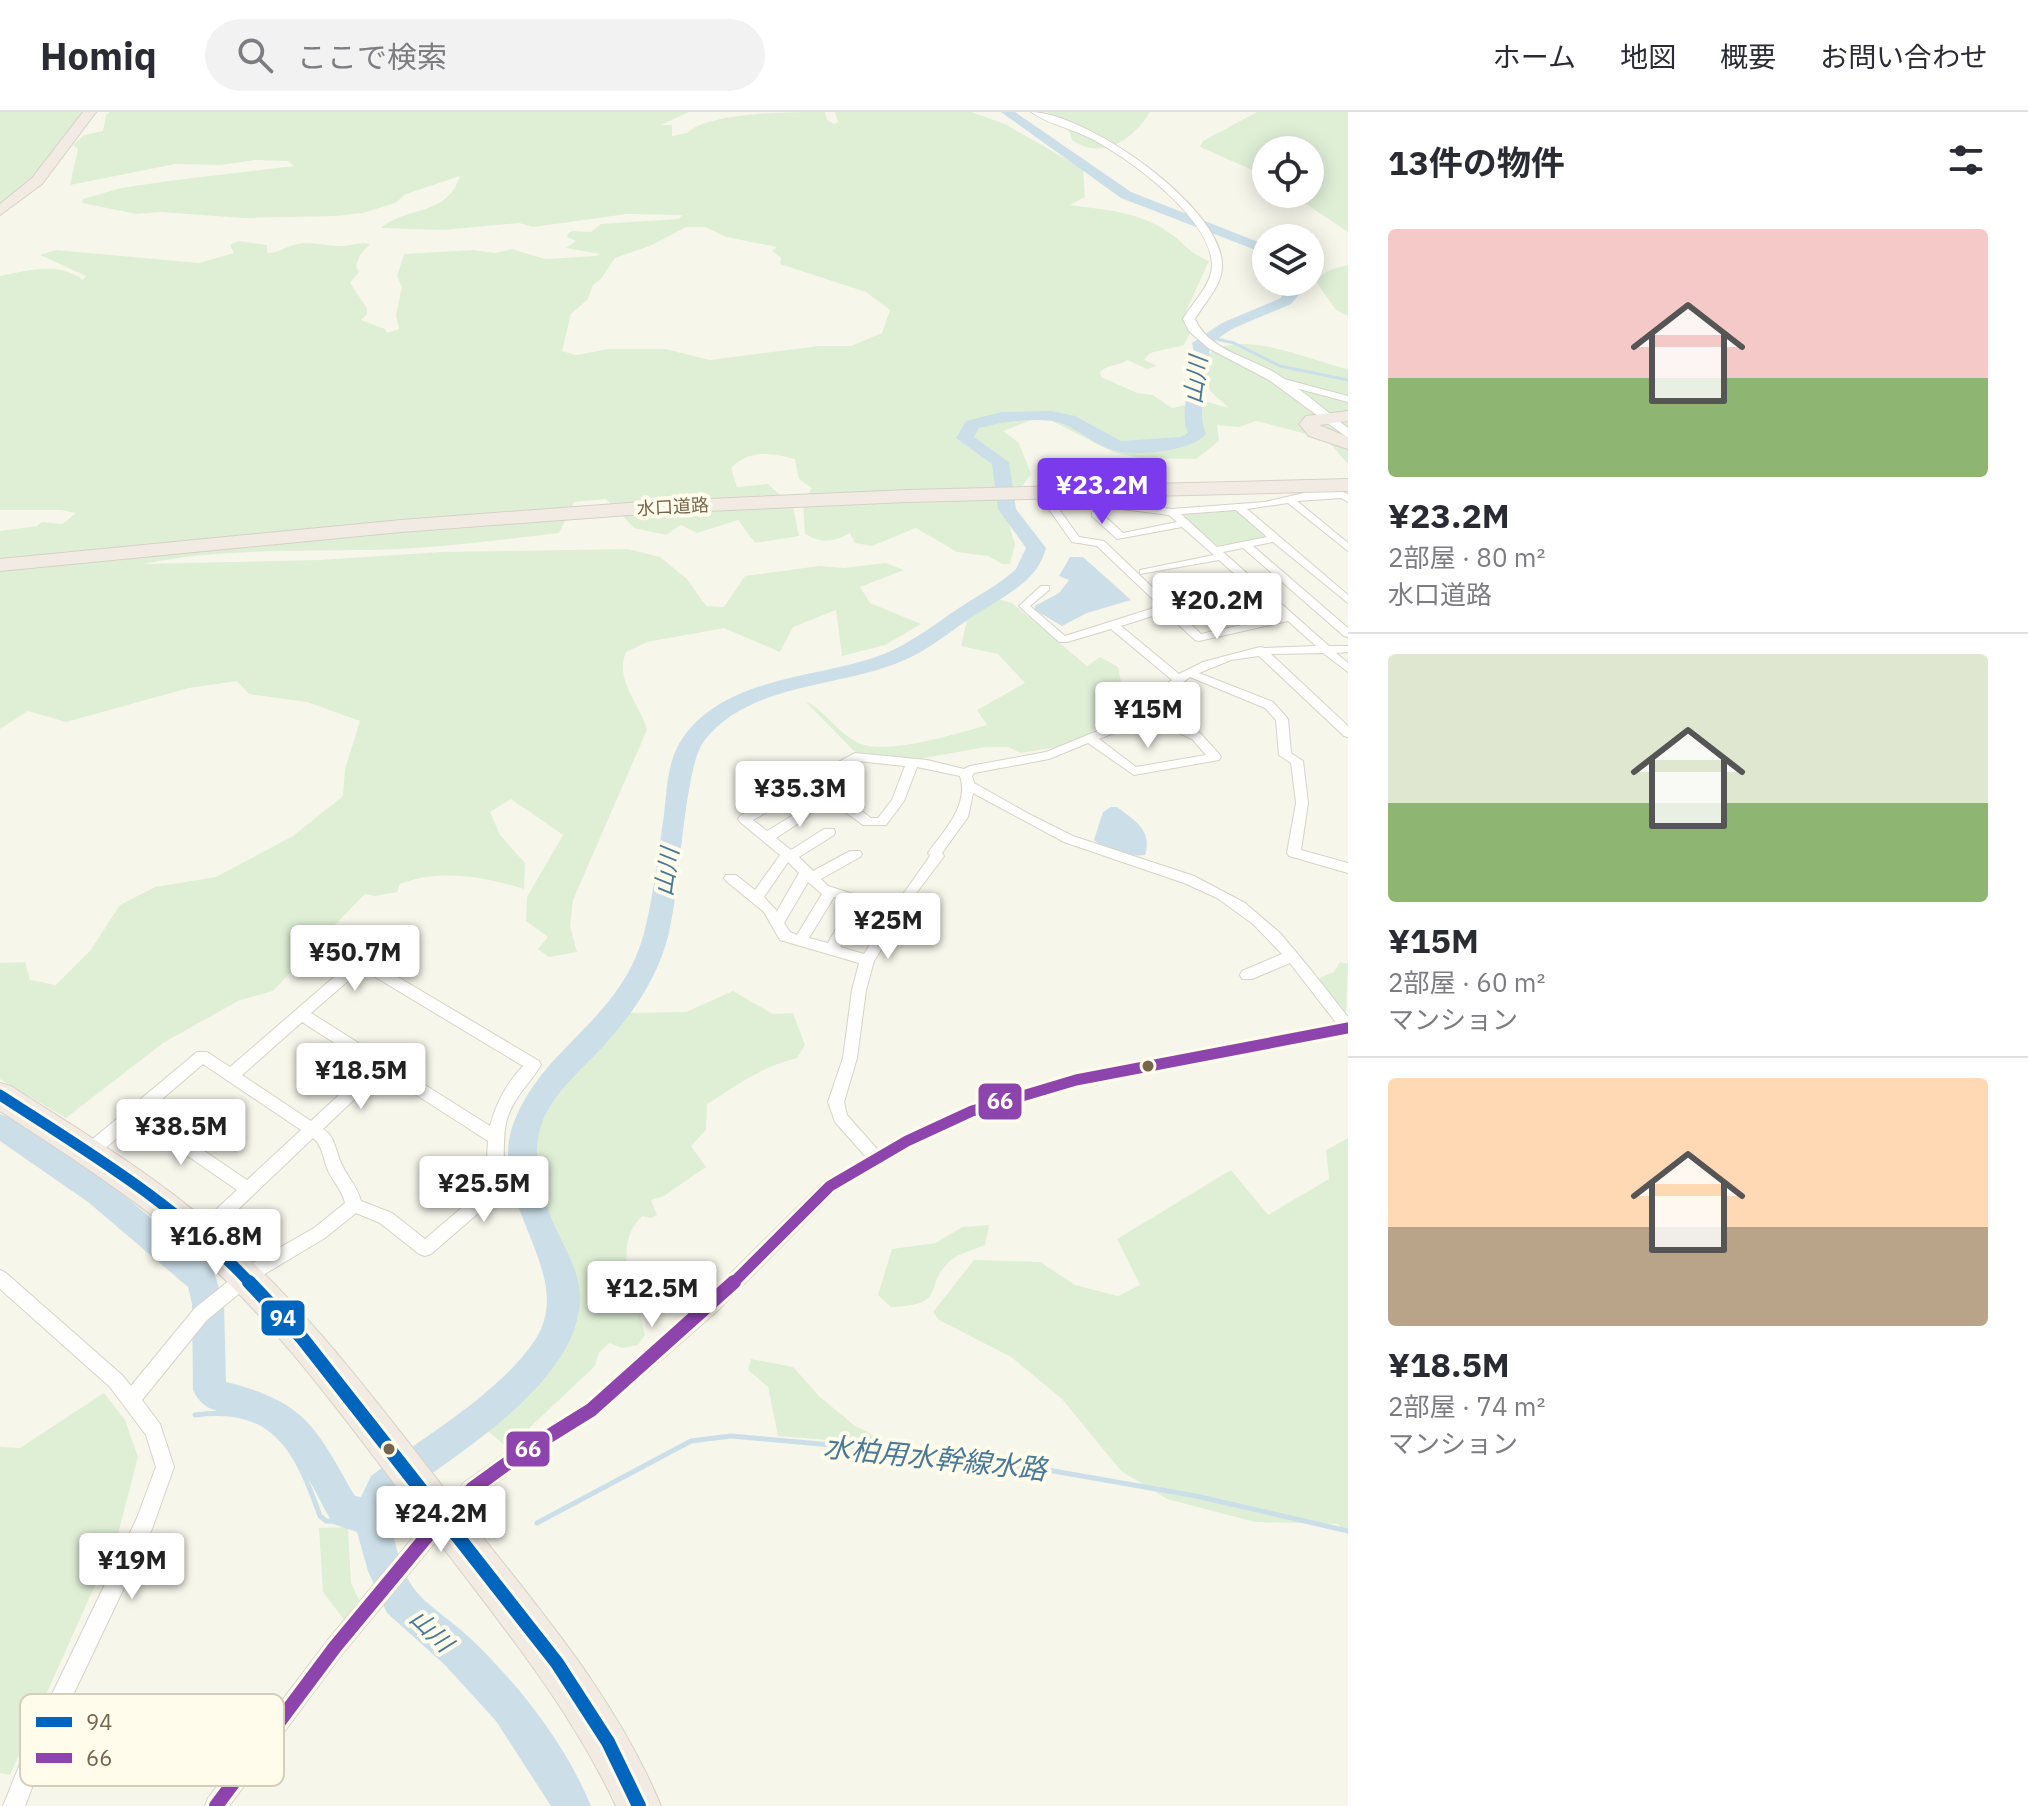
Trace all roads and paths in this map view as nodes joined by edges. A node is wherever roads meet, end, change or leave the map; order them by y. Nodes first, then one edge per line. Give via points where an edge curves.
1 (90, 112) edge
2 (1035, 112) edge
3 (0, 211) edge
4 (1276, 380) junction
5 (1348, 399) edge
6 (1348, 416) edge
7 (1326, 418) junction
8 (1348, 434) edge
9 (1348, 443) edge
10 (1347, 488) edge
11 (1027, 489) junction
12 (983, 490) junction
13 (1289, 499) junction
14 (1238, 507) junction
15 (1172, 512) junction
16 (1096, 514) dead end
17 (1185, 523) junction
18 (1275, 538) junction
19 (177, 539) junction
20 (218, 543) junction
21 (1246, 545) junction
22 (0, 548) edge
23 (1348, 548) edge
24 (1219, 553) junction
25 (0, 556) edge
26 (0, 565) edge
27 (1144, 572) dead end
28 (0, 574) edge
29 (1045, 588) dead end
30 (1266, 595) junction
31 (1348, 600) edge
32 (1166, 608) junction
33 (1189, 611) dead end
34 (1290, 617) junction
35 (1113, 625) junction
36 (1348, 634) edge
37 (1348, 649) edge
38 (1260, 650) junction
39 (1327, 650) junction
40 (1348, 669) edge
41 (1183, 676) junction
42 (1145, 713) junction
43 (1348, 733) edge
44 (1089, 738) junction
45 (913, 762) junction
46 (968, 780) junction
47 (812, 781) junction
48 (804, 814) dead end
49 (829, 832) dead end
50 (767, 837) junction
51 (855, 854) dead end
52 (789, 855) junction
53 (1348, 868) edge
54 (809, 876) junction
55 (731, 878) dead end
56 (830, 892) junction
57 (756, 898) junction
58 (859, 901) junction
59 (896, 913) junction
60 (777, 923) junction
61 (800, 942) junction
62 (383, 943) dead end
63 (831, 950) junction
64 (1290, 957) junction
65 (867, 960) junction
66 (361, 962) junction
67 (1247, 975) dead end
68 (301, 1014) junction
69 (1348, 1028) edge
70 (381, 1065) junction
71 (231, 1075) junction
72 (0, 1095) edge
73 (136, 1112) junction
74 (314, 1129) junction
75 (496, 1138) junction
76 (89, 1152) junction
77 (877, 1159) junction
78 (249, 1190) junction
79 (354, 1205) junction
80 (200, 1235) junction
81 (0, 1278) edge
82 (246, 1278) junction
83 (132, 1399) junction
84 (443, 1519) junction
85 (62, 1694) edge
86 (284, 1717) edge
87 (22, 1786) edge
88 (231, 1786) edge
89 (14, 1806) edge
90 (216, 1806) edge
91 (639, 1806) edge

1 - 3 highway via 37,181
2 - 4 street via 1116,149 1198,220 1215,247 1217,267 1189,319 1191,327
4 - 5 street
4 - 7 street
6 - 7 highway
7 - 8 street
7 - 9 highway via 1308,426
10 - 11 highway, 水口道路
10 - 11 highway, 水口道路 via 1324,479
10 - 13 street
11 - 12 highway, 水口道路
12 - 19 highway, 水口道路 via 613,503
12 - 20 highway, 水口道路 via 623,510
13 - 14 street
13 - 23 street
14 - 15 street
14 - 18 street
15 - 17 street
15 - 32 street via 1107,504 1051,505 1076,540 1100,543
16 - 17 street via 1121,537
17 - 24 street
18 - 21 street
18 - 31 street
19 - 22 highway via 169,535
19 - 25 highway, 水口道路
20 - 26 highway, 水口道路
20 - 28 highway
21 - 24 street
21 - 36 street
24 - 27 street
24 - 30 street
29 - 35 street via 1024,606 1063,640
30 - 33 street
30 - 34 street
32 - 34 street via 1199,638
32 - 35 street
34 - 39 street
35 - 41 street
37 - 39 street
38 - 39 street
38 - 41 street via 1216,660
38 - 43 street
39 - 40 street
41 - 42 street
41 - 53 street via 1269,705 1282,719 1285,755 1297,761 1302,803 1294,853
42 - 44 street
42 - 44 street via 1196,736 1215,757 1134,771
44 - 46 street via 1049,755 970,770
45 - 46 street
45 - 47 street via 855,757
45 - 47 street via 898,801 881,822 868,822
46 - 59 street via 962,817
46 - 64 street via 1082,845 1221,894 1257,920
47 - 50 street via 744,819
48 - 50 street
49 - 52 street
50 - 52 street
51 - 54 street
52 - 54 street
52 - 57 street
54 - 56 street
54 - 60 street
55 - 57 street
56 - 58 street
56 - 61 street
57 - 60 street
58 - 59 street
58 - 63 street
59 - 65 street
60 - 61 street via 785,936
61 - 63 street
62 - 66 street
63 - 65 street
64 - 67 street
64 - 69 street
65 - 77 street via 850,1058 836,1102 840,1118
66 - 68 street
66 - 75 street via 534,1065 513,1084
68 - 70 street
68 - 71 street
69 - 77 street via 1021,1094 951,1121
70 - 74 street
70 - 75 street
71 - 73 street via 202,1056
71 - 74 street
72 - 76 highway
73 - 76 street
73 - 78 street
74 - 78 street
74 - 79 street via 325,1138
75 - 79 street via 491,1192 425,1249 386,1218
76 - 80 highway
77 - 84 street via 830,1186 710,1306 591,1410 472,1489
78 - 80 street
79 - 82 street via 326,1232
80 - 82 highway
81 - 83 street
82 - 83 street via 208,1310
82 - 84 highway via 302,1338
83 - 85 street via 154,1430 165,1467 145,1522
84 - 86 street
84 - 91 highway via 557,1663 608,1742
87 - 89 street
88 - 90 street

